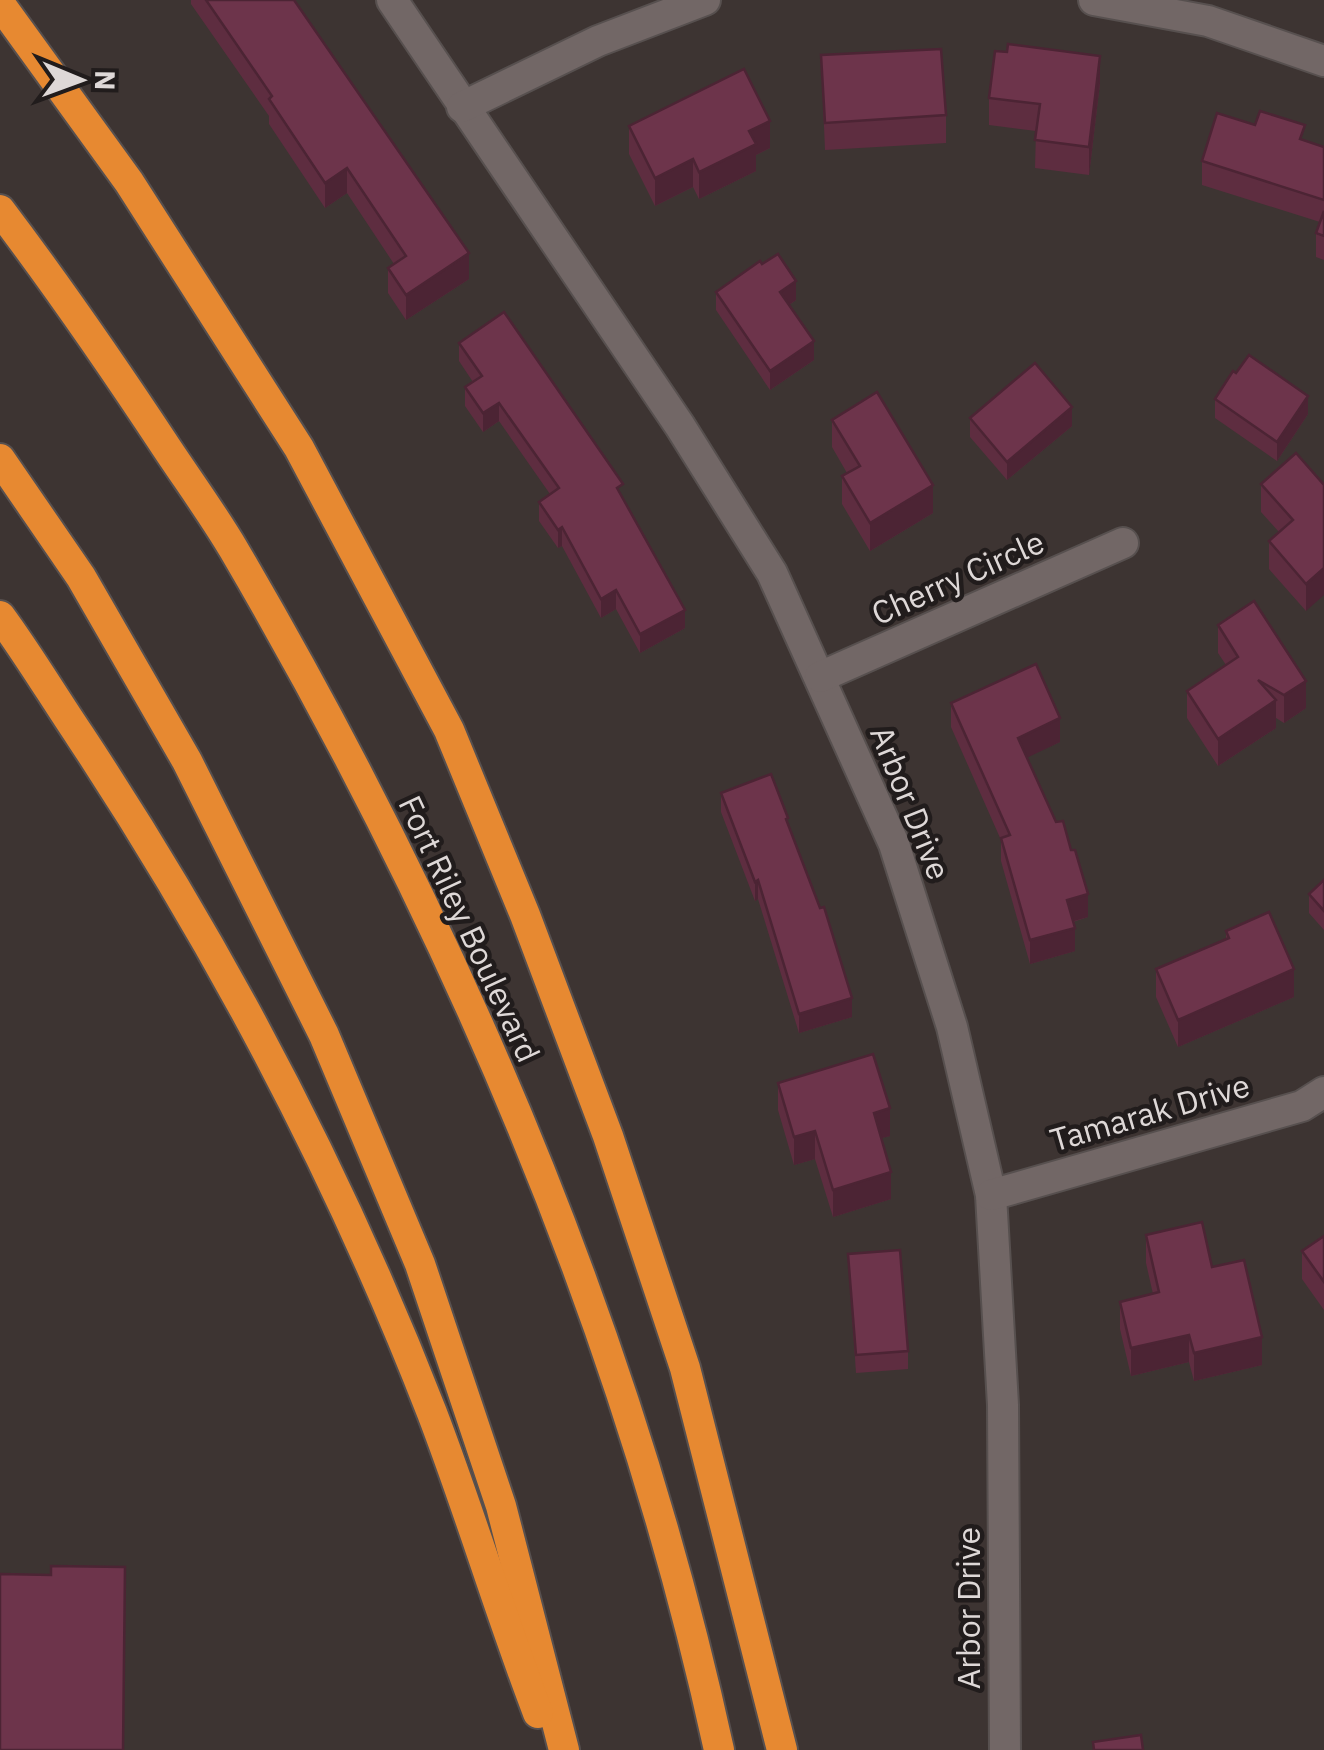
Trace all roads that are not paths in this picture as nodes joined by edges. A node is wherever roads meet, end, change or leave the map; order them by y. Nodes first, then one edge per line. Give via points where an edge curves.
1 (392, 0) edge
2 (705, 0) edge
3 (1094, 0) edge
4 (0, 4) edge
5 (1324, 61) edge
6 (462, 107) junction
7 (0, 210) edge
8 (0, 460) edge
9 (1124, 544) dead end
10 (0, 616) edge
11 (820, 677) junction
12 (1324, 1092) edge
13 (991, 1195) junction
14 (552, 1750) edge
15 (564, 1750) edge
16 (719, 1750) edge
17 (782, 1750) edge
18 (1005, 1750) edge

1 - 6 street, Arbor Drive
2 - 6 street via 598,41
3 - 5 street via 1208,21
4 - 17 highway via 130,182 298,448 449,730 601,1118 685,1368
6 - 11 street, Arbor Drive via 690,442 772,574
7 - 16 highway, Fort Riley Boulevard via 232,547 446,949 535,1156 612,1366
8 - 15 highway via 81,577 188,761 324,1035 420,1264 495,1488
9 - 11 street, Cherry Circle
10 - 14 highway via 137,822 323,1162 432,1414
11 - 13 street, Arbor Drive via 894,844 952,1027
12 - 13 street, Tamarak Drive via 1302,1106
13 - 18 street, Arbor Drive via 1003,1405

